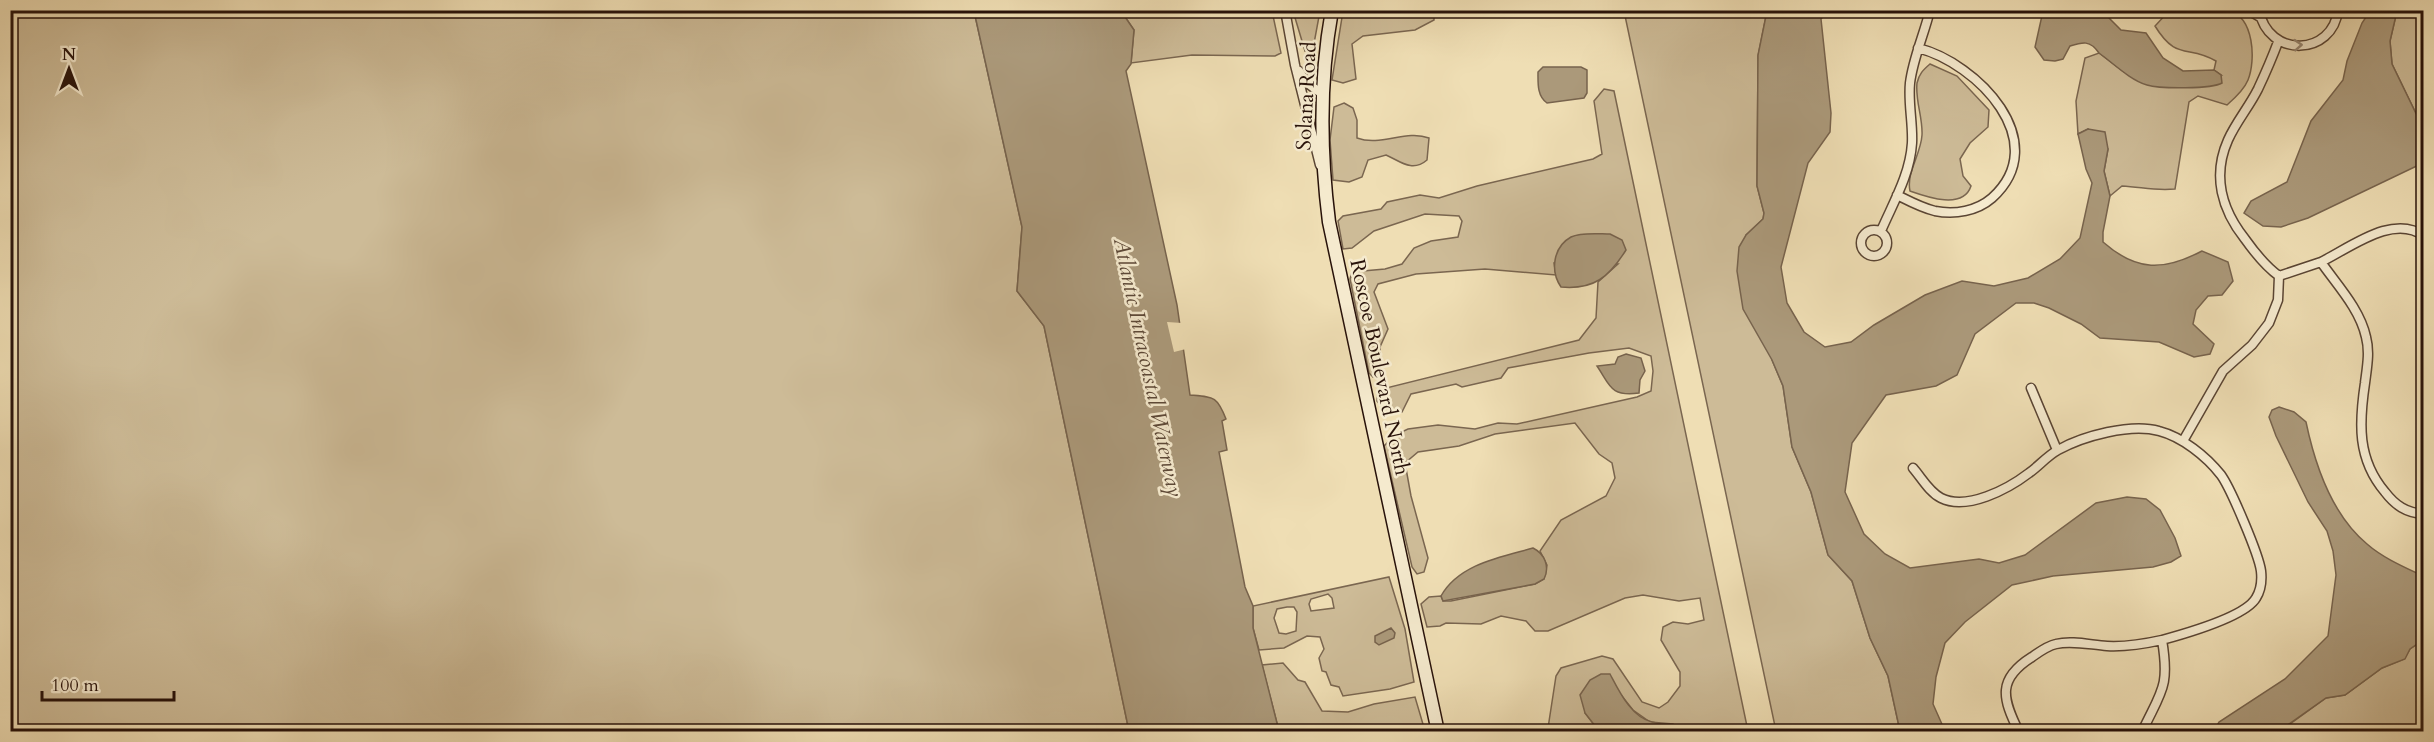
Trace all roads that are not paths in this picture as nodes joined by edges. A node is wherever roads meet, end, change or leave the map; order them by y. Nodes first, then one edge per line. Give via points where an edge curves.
1 (1285, 10) edge
2 (1332, 10) edge
3 (1930, 10) edge
4 (2247, 10) edge
5 (2338, 10) edge
6 (2260, 14) edge
7 (2278, 42) junction
8 (1918, 48) junction
9 (1295, 65) junction
10 (1322, 94) junction
11 (1324, 183) junction
12 (1897, 195) junction
13 (1881, 231) dead end
14 (2424, 236) edge
15 (2321, 262) junction
16 (2279, 276) junction
17 (2031, 388) dead end
18 (2183, 441) junction
19 (2057, 450) junction
20 (1913, 468) dead end
21 (2424, 514) edge
22 (2162, 640) junction
23 (1438, 732) edge
24 (2019, 732) edge
25 (2142, 732) edge

1 - 9 street, Roscoe Boulevard North
2 - 10 street, Solana Road
3 - 8 street
4 - 6 street
7 -> 5 street via 2298,46 2320,39 2334,25
6 - 7 street via 2267,31
7 - 16 street via 2258,90 2228,140 2220,181 2225,207 2235,226
8 - 12 street via 1910,84 1910,158
8 - 12 street via 1946,57 1986,88 2008,121 2013,163 1996,194 1969,210 1935,211
9 - 10 street via 1306,82
9 - 11 street, Roscoe Boulevard North
10 - 11 street, Solana Road
11 - 23 street, Roscoe Boulevard North via 1329,222
12 - 13 street
14 - 15 street via 2409,228 2383,230
15 - 16 street
15 - 21 street via 2356,312 2366,337 2368,362 2360,431 2369,468 2397,505
16 - 18 street via 2278,300 2269,323 2223,371
17 - 19 street
18 - 19 street via 2157,430 2131,428
18 - 22 street via 2213,466 2228,486 2260,565 2261,582 2255,599 2243,611
19 - 20 street via 2021,479 1968,501 1940,497
22 - 24 street via 2121,647 2064,643 2047,647 2019,665 2006,688 2006,705
22 - 25 street via 2166,662 2164,687

